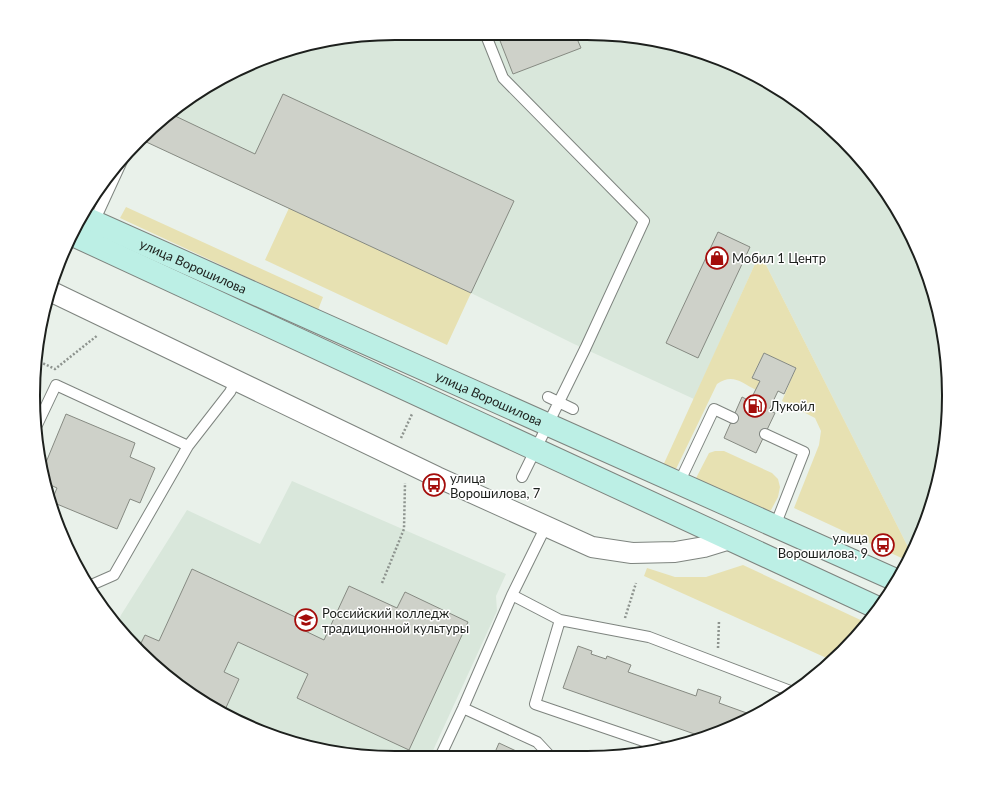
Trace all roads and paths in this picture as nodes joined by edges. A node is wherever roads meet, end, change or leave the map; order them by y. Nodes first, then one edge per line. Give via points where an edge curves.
1 (488, 40) edge
2 (105, 191) edge
3 (83, 228) edge
4 (55, 293) edge
5 (99, 334) dead end
6 (42, 363) edge
7 (236, 380) junction
8 (548, 397) dead end
9 (559, 402) junction
10 (573, 409) dead end
11 (414, 411) dead end
12 (41, 417) edge
13 (733, 418) dead end
14 (548, 425) junction
15 (765, 434) dead end
16 (398, 445) dead end
17 (188, 446) junction
18 (535, 449) junction
19 (522, 477) dead end
20 (405, 482) dead end
21 (679, 483) junction
22 (546, 526) junction
23 (775, 526) junction
24 (730, 539) junction
25 (891, 578) edge
26 (382, 583) dead end
27 (636, 583) dead end
28 (94, 584) edge
29 (512, 595) junction
30 (873, 606) edge
31 (560, 620) junction
32 (719, 621) dead end
33 (621, 632) junction
34 (718, 663) junction
35 (787, 689) edge
36 (463, 708) junction
37 (654, 744) edge
38 (443, 751) edge
39 (546, 751) edge

1 - 9 lane via 503,78 644,221
2 - 3 lane
3 - 14 street, улица Ворошилова
3 - 18 street, улица Ворошилова
4 - 7 street
5 - 6 path via 55,369
7 - 17 lane via 230,392
7 - 22 street via 437,477
8 - 9 lane
9 - 10 lane
9 - 14 lane
11 - 16 path
12 - 17 lane via 56,384
13 - 21 lane via 714,409
14 - 18 lane
14 - 21 street, улица Ворошилова
15 - 23 lane via 804,452
17 - 28 lane via 114,575
18 - 19 lane
18 - 24 street, улица Ворошилова
20 - 26 path via 404,530
21 - 23 street, улица Ворошилова
22 - 24 street via 592,547 632,553 675,552
22 - 29 lane
23 - 25 street, улица Ворошилова
24 - 30 street, улица Ворошилова
27 - 33 path
29 - 31 lane
29 - 36 lane
31 - 33 lane
31 - 37 lane via 535,704
32 - 34 path
33 - 34 lane via 649,637
34 - 35 lane
36 - 38 lane
36 - 39 lane via 538,742

